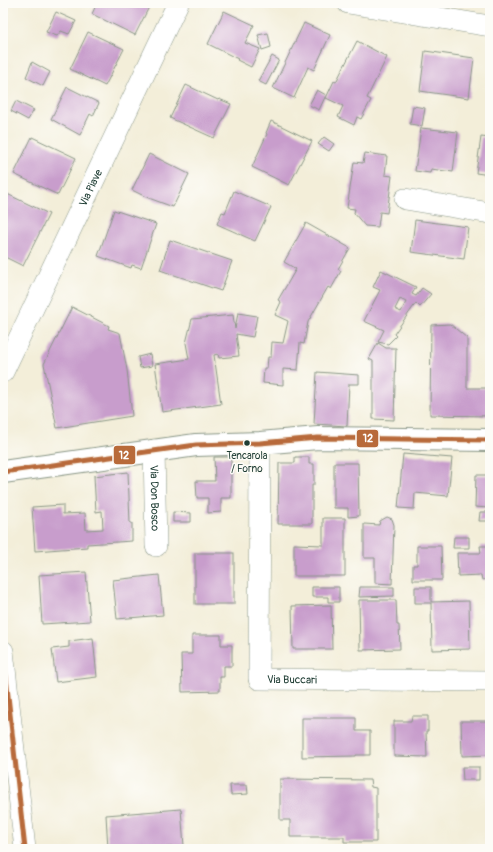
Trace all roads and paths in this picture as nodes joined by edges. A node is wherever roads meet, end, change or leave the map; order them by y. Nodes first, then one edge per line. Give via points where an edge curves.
1 (178, 3) edge
2 (348, 3) edge
3 (490, 26) edge
4 (405, 199) dead end
5 (490, 213) edge
6 (3, 372) edge
7 (490, 440) edge
8 (260, 443) junction
9 (154, 450) junction
10 (3, 472) edge
11 (156, 546) dead end
12 (3, 652) edge
13 (3, 657) edge
14 (490, 681) edge
15 (25, 849) edge

1 - 6 street, Via Piave
2 - 3 street
4 - 5 street
7 - 8 street, Via Don Bosco via 318,438
8 - 9 street, Via Don Bosco via 196,445
8 - 14 street, Via Buccari via 259,679
9 - 10 street, Via Don Bosco
9 - 11 street, Via Don Bosco
12 - 13 street
13 - 15 street

